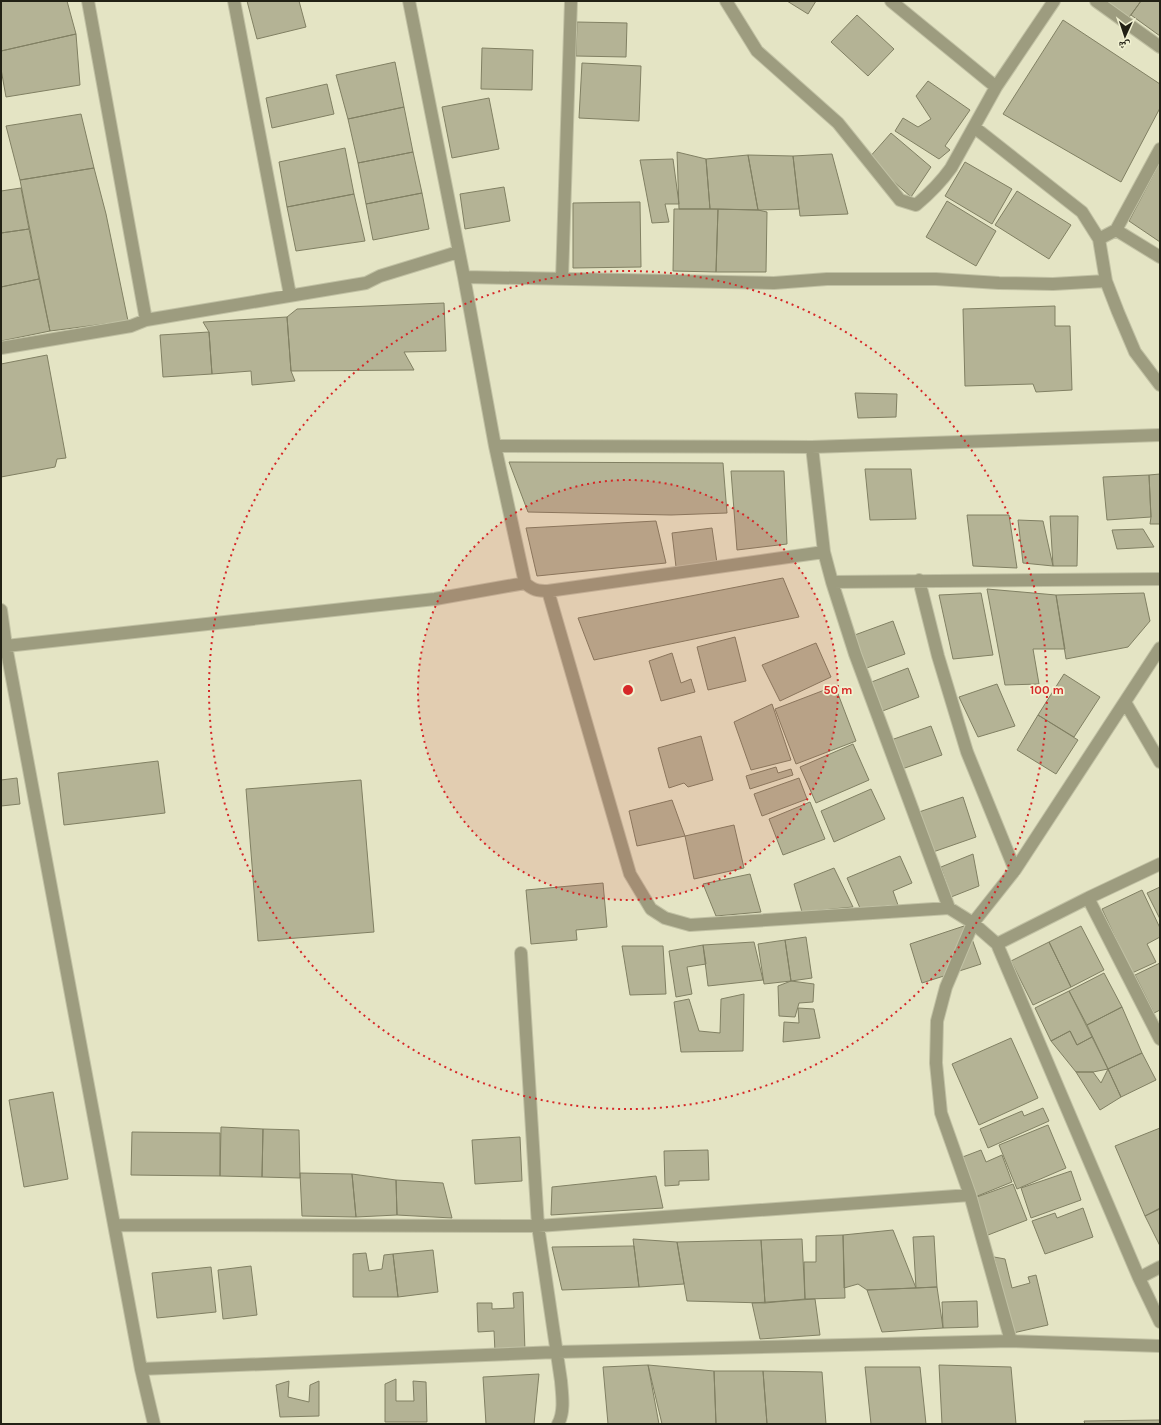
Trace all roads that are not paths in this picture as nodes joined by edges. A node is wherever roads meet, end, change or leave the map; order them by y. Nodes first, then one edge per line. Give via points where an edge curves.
1 (88, 1) edge
2 (234, 1) edge
3 (409, 1) edge
4 (571, 1) edge
5 (726, 1) edge
6 (891, 1) edge
7 (1054, 1) edge
8 (1096, 1) edge
9 (1160, 47) edge
10 (996, 87) junction
11 (974, 127) junction
12 (1160, 149) edge
13 (1116, 230) junction
14 (1099, 239) junction
15 (458, 252) junction
16 (1160, 257) edge
17 (464, 277) junction
18 (562, 280) junction
19 (1106, 280) junction
20 (290, 294) junction
21 (146, 320) junction
22 (1, 348) edge
23 (1160, 385) edge
24 (1160, 435) edge
25 (495, 446) junction
26 (812, 447) junction
27 (824, 552) junction
28 (1160, 578) edge
29 (919, 580) junction
30 (832, 582) junction
31 (525, 583) junction
32 (548, 591) junction
33 (1, 610) edge
34 (6, 646) junction
35 (1160, 648) edge
36 (1126, 702) junction
37 (1160, 762) edge
38 (1160, 864) edge
39 (1015, 870) junction
40 (1088, 898) junction
41 (949, 908) junction
42 (973, 923) junction
43 (997, 944) junction
44 (521, 952) dead end
45 (1160, 1040) edge
46 (970, 1195) junction
47 (115, 1225) junction
48 (538, 1226) junction
49 (1160, 1267) edge
50 (1139, 1278) junction
51 (1160, 1322) edge
52 (1011, 1342) junction
53 (1160, 1346) edge
54 (558, 1352) junction
55 (141, 1368) junction
56 (154, 1424) edge
57 (558, 1424) edge

1 - 21 street
2 - 20 street
3 - 15 street
4 - 18 street
5 - 11 street via 757,51 838,124 900,200 916,205 928,195 945,178
6 - 10 street
7 - 10 street
8 - 9 street
10 - 11 street
11 - 14 street via 1082,212
12 - 13 street
13 - 14 street
13 - 16 street
14 - 19 street
15 - 17 street
15 - 20 street via 380,276 366,283
17 - 18 street
17 - 25 street
18 - 19 street via 774,283 827,279 936,279 1053,284
19 - 23 street via 1135,352
20 - 21 street
21 - 22 street via 131,326
24 - 26 street
25 - 26 street
25 - 31 street
26 - 27 street
27 - 30 street
27 - 32 street
28 - 29 street
29 - 30 street
29 - 39 street via 938,656 967,752
30 - 41 street via 854,654
31 - 32 street via 537,591
31 - 34 street via 435,599
32 - 41 street via 630,874 651,909 665,918 690,925
33 - 34 street
34 - 47 street
35 - 36 street
36 - 37 street
36 - 39 street
38 - 40 street
39 - 42 street
40 - 43 street
40 - 45 street
41 - 42 street
42 - 43 street
42 - 46 street via 946,987 937,1021 936,1063 941,1113
43 - 50 street
44 - 48 street
46 - 48 street
46 - 52 street
47 - 48 street
47 - 55 street
48 - 54 street
49 - 50 street
50 - 51 street
52 - 53 street
52 - 54 street
54 - 55 street
54 - 57 street via 563,1403
55 - 56 street

